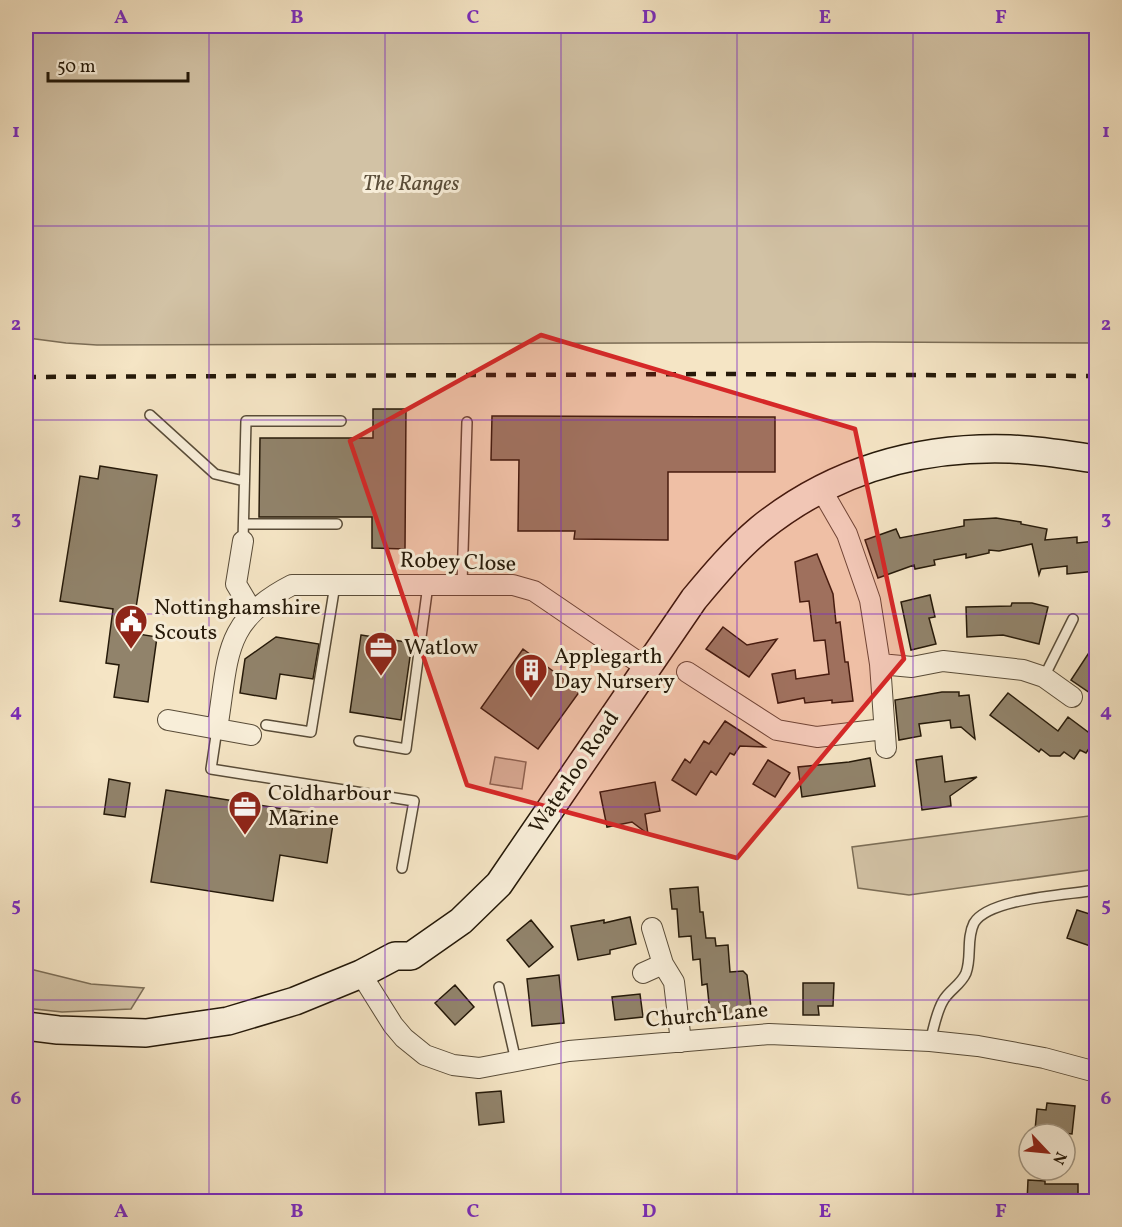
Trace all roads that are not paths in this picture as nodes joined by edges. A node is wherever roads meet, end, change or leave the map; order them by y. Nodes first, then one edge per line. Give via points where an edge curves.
1 (150, 415) dead end
2 (341, 421) dead end
3 (467, 422) dead end
4 (1096, 459) edge
5 (244, 481) junction
6 (821, 489) junction
7 (337, 524) dead end
8 (243, 532) junction
9 (462, 584) junction
10 (335, 585) junction
11 (428, 585) junction
12 (252, 611) junction
13 (1073, 619) dead end
14 (880, 664) junction
15 (647, 668) junction
16 (687, 672) dead end
17 (1044, 677) junction
18 (1072, 697) dead end
19 (168, 720) dead end
20 (217, 729) junction
21 (259, 730) joint
22 (359, 741) dead end
23 (402, 868) dead end
24 (1096, 890) edge
25 (652, 928) dead end
26 (663, 964) junction
27 (643, 973) dead end
28 (361, 974) junction
29 (499, 987) dead end
30 (26, 1026) edge
31 (930, 1041) junction
32 (681, 1042) junction
33 (516, 1061) junction
34 (1096, 1072) edge

1 - 5 lane via 215,474
2 - 5 lane via 246,422
3 - 9 lane
4 - 6 street, Waterloo Road via 1010,449 922,455 872,466
5 - 8 lane
6 - 14 street via 847,534 870,600
6 - 15 street, Waterloo Road via 759,530 725,562 694,599
7 - 8 lane
8 - 12 street via 236,584
9 - 11 street, Robey Close
9 - 15 street, Robey Close via 513,585 534,591
10 - 11 street, Robey Close
10 - 12 street, Robey Close via 292,585
10 - 21 lane via 311,732
11 - 22 lane via 406,748
12 - 20 street, Robey Close via 232,640
13 - 17 lane
14 - 16 street via 885,739 817,737 777,730
14 - 17 street via 912,667 944,661 1023,670
15 - 28 street, Waterloo Road via 499,884 461,921 411,956 395,956
17 - 18 street
19 - 20 street
20 - 21 street
20 - 23 lane via 211,769 414,801
24 - 31 lane via 1004,904 986,911 969,936 968,970 963,981 943,999
25 - 26 street
26 - 27 street
26 - 32 street via 674,982
28 - 30 street, Waterloo Road via 295,1001 228,1021 158,1032
28 - 33 street, Church Lane via 393,1025 425,1055 453,1065 479,1068
29 - 33 lane
31 - 32 street, Church Lane via 769,1034
31 - 34 street, Church Lane via 1044,1058
32 - 33 street, Church Lane

